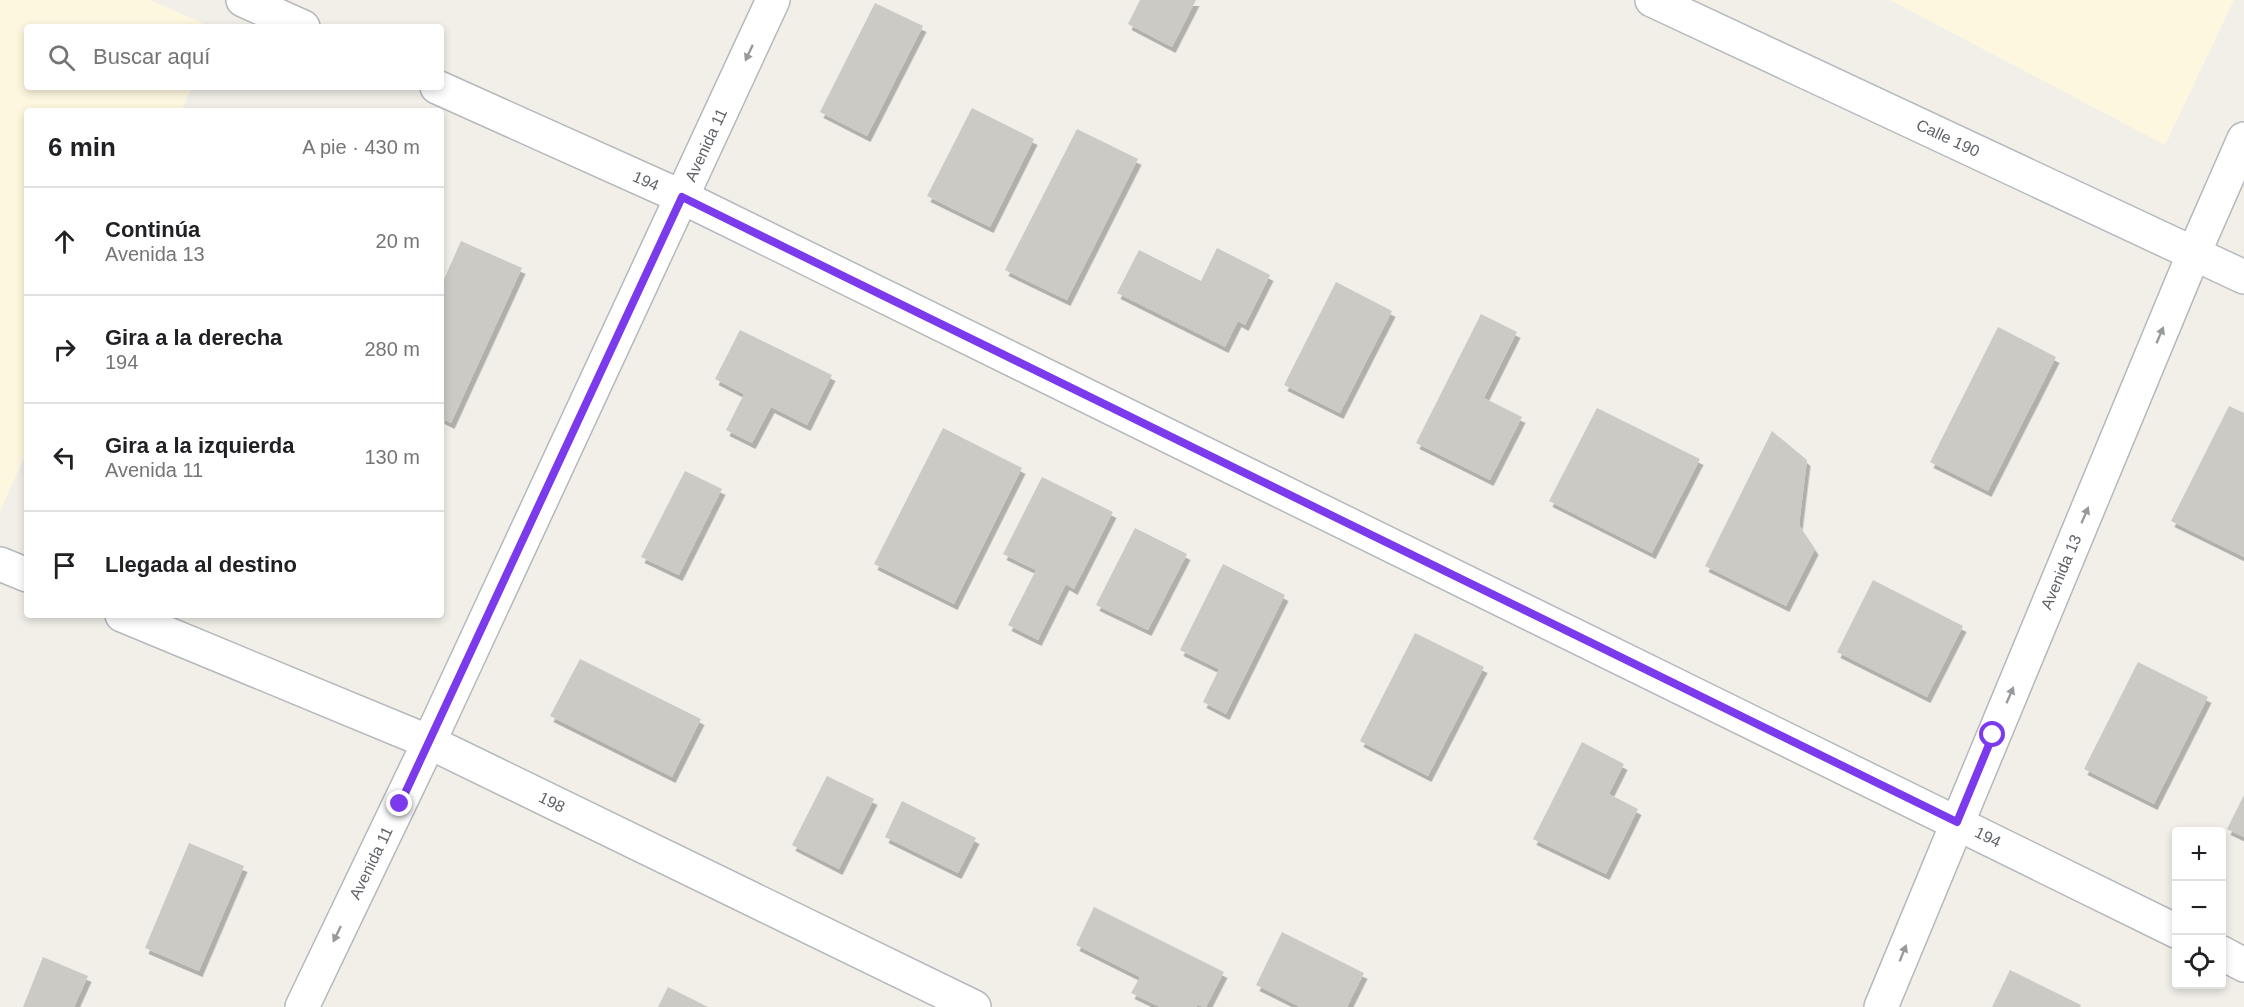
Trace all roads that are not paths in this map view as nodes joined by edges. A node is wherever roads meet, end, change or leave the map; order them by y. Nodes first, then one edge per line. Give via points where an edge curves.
1 (243, 0) edge
2 (773, 0) edge
3 (1652, 0) edge
4 (296, 24) edge
5 (444, 90) edge
6 (2244, 139) edge
7 (682, 197) junction
8 (2194, 254) junction
9 (2244, 277) edge
10 (0, 564) edge
11 (24, 574) edge
12 (129, 618) edge
13 (429, 742) junction
14 (1957, 822) junction
15 (2172, 929) edge
16 (2226, 955) edge
17 (2244, 965) edge
18 (302, 1007) edge
19 (974, 1007) edge
20 (1881, 1007) edge

1 - 4 street
2 -> 7 street, Avenida 11
3 - 8 street, Calle 190
5 - 7 street, 194
6 - 8 street, Avenida 13
7 - 13 street, Avenida 11
7 - 14 street, 194
8 - 9 street, Calle 190
14 -> 8 street, Avenida 13
10 - 11 street
12 - 13 street, 198
13 -> 18 street, Avenida 11
13 - 19 street, 198
14 - 15 street, 194
20 -> 14 street, Avenida 13
16 - 17 street

